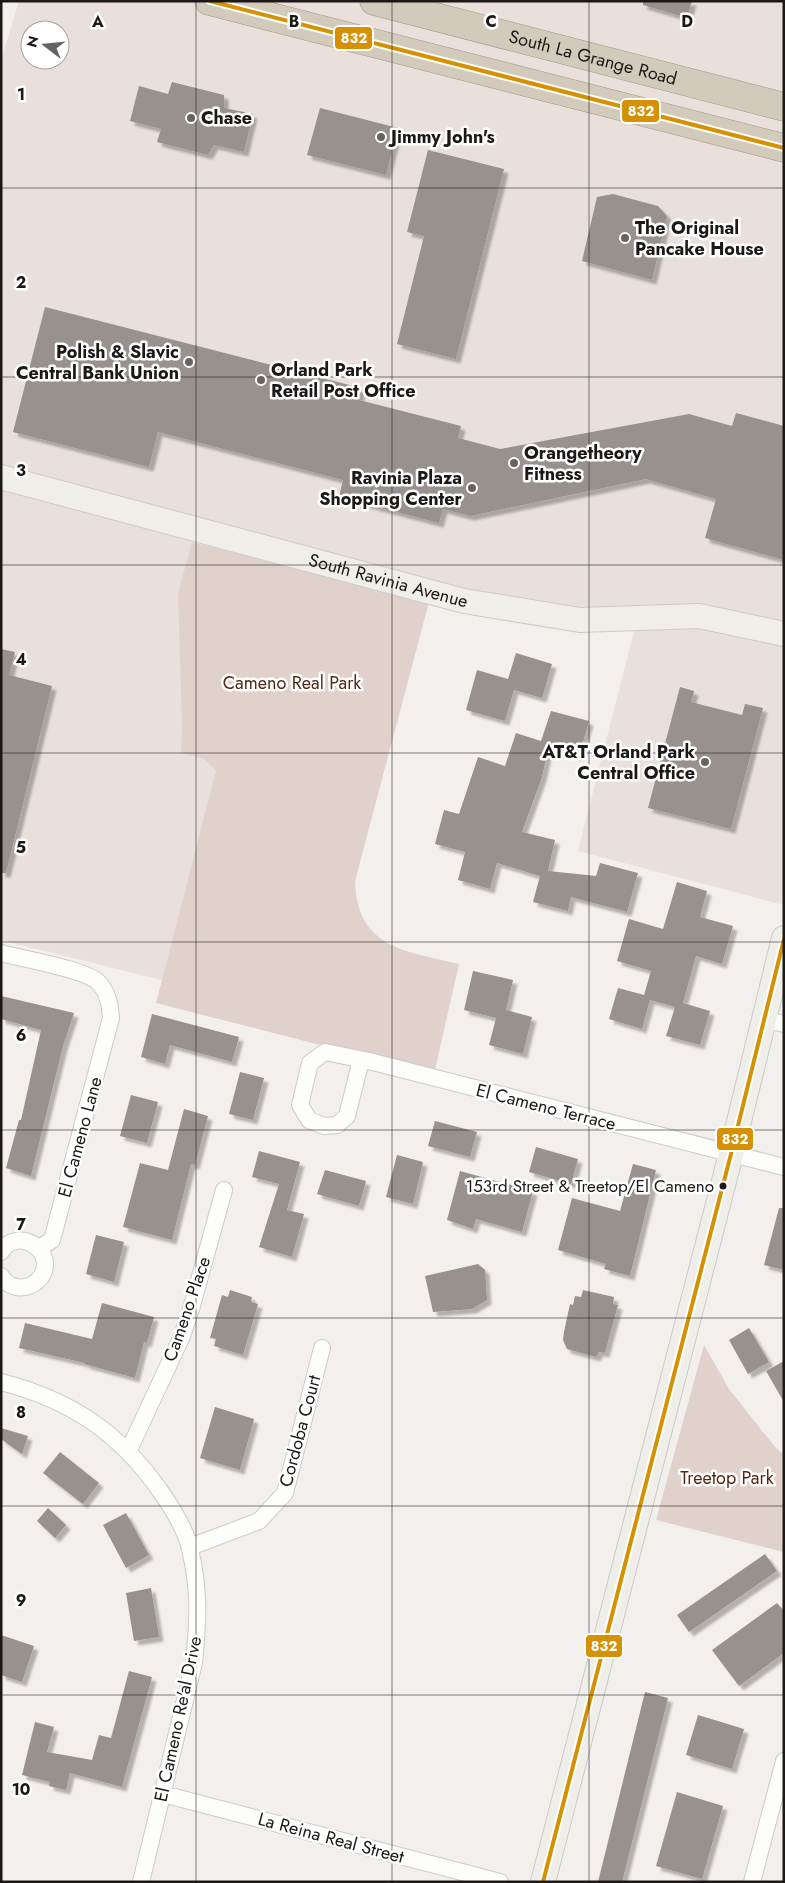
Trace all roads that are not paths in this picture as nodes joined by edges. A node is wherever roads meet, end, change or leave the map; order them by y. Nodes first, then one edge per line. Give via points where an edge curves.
1 (209, 1) edge
2 (374, 1) edge
3 (784, 107) edge
4 (784, 148) edge
5 (1, 477) edge
6 (784, 634) edge
7 (784, 938) edge
8 (1, 953) edge
9 (774, 1021) edge
10 (361, 1060) junction
11 (731, 1154) junction
12 (784, 1168) edge
13 (224, 1190) dead end
14 (39, 1248) junction
15 (1, 1252) edge
16 (1, 1276) edge
17 (322, 1348) dead end
18 (1, 1382) edge
19 (128, 1452) junction
20 (190, 1547) junction
21 (784, 1761) edge
22 (163, 1794) junction
23 (140, 1882) edge
24 (500, 1882) edge
25 (543, 1882) edge
26 (752, 1882) edge

1 - 4 highway
2 - 3 highway, South La Grange Road
5 - 6 street, South Ravinia Avenue via 464,601 580,620 699,616
7 - 9 street
8 - 14 street, El Cameno Lane via 80,973 97,982 110,1005 111,1018 52,1240
9 - 11 street
10 - 10 street, El Cameno Terrace via 347,1116 330,1126 309,1120 300,1105 310,1063 324,1052
10 - 11 street, El Cameno Terrace
11 - 12 street, El Cameno Terrace
11 - 25 street
13 - 19 street, Cameno Place via 182,1336
14 - 15 street via 33,1243 17,1241
14 - 16 street via 45,1262 37,1282 31,1286 16,1287
17 - 20 street, Cordoba Court via 285,1493 259,1521
18 - 19 street, El Cameno Re'al Drive via 66,1405 100,1425
19 - 20 street, El Cameno Re'al Drive via 176,1513
20 - 22 street, El Cameno Re'al Drive via 198,1596 198,1628 194,1663
21 - 26 street
22 - 23 street, El Cameno Re'al Drive
22 - 24 street, La Reina Real Street

